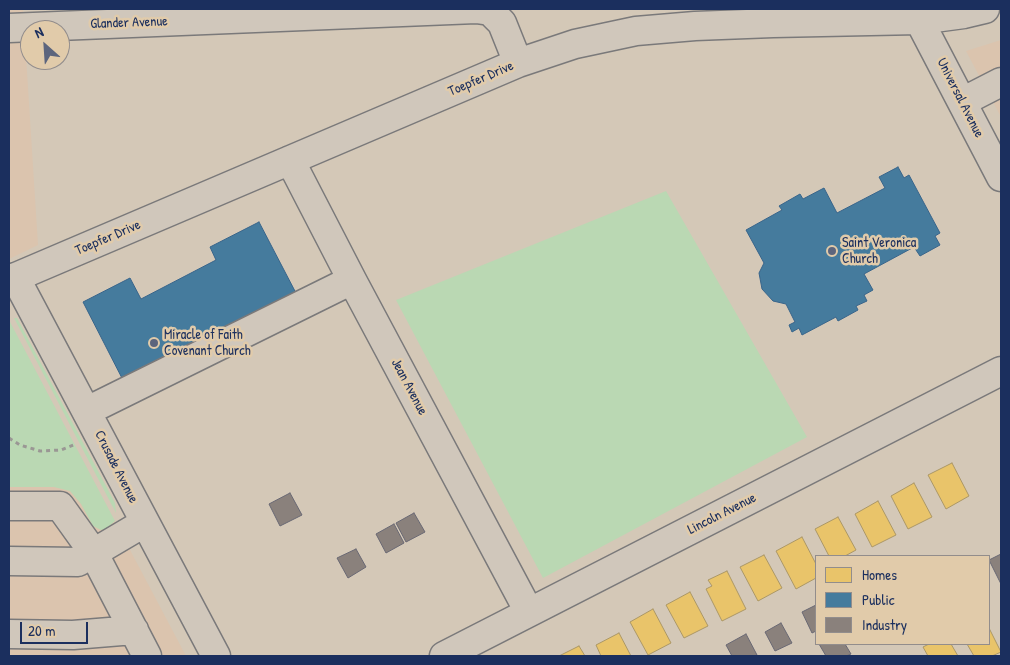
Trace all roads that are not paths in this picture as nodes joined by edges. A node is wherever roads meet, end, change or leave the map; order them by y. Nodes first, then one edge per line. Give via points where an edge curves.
1 (984, 9) edge
2 (920, 20) junction
3 (9, 28) edge
4 (518, 63) junction
5 (1001, 82) edge
6 (962, 102) junction
7 (290, 160) junction
8 (1001, 177) edge
9 (12, 279) edge
10 (352, 280) junction
11 (1001, 371) edge
12 (87, 411) junction
13 (9, 506) edge
14 (144, 523) junction
15 (93, 552) junction
16 (9, 561) edge
17 (529, 612) junction
18 (134, 630) junction
19 (9, 634) edge
20 (147, 656) edge
21 (216, 656) edge
22 (444, 656) edge

1 - 2 street, Toepfer Drive
2 - 4 street, Toepfer Drive via 764,23 636,31 575,44
2 - 6 street, Universal Avenue
3 - 4 street, Glander Avenue via 476,9 490,11 502,23
4 - 7 street, Toepfer Drive
5 - 6 street
6 - 8 street, Universal Avenue
7 - 9 street, Toepfer Drive
7 - 10 street, Jean Avenue
9 - 12 street, Crusade Avenue
10 - 12 street
10 - 17 street, Jean Avenue
11 - 17 street, Lincoln Avenue
12 - 14 street, Crusade Avenue
13 - 15 street via 60,506
14 - 15 street
14 - 21 street, Crusade Avenue
15 - 16 street via 78,562
15 - 18 street
17 - 22 street, Lincoln Avenue
18 - 19 street via 73,635
18 - 20 street

